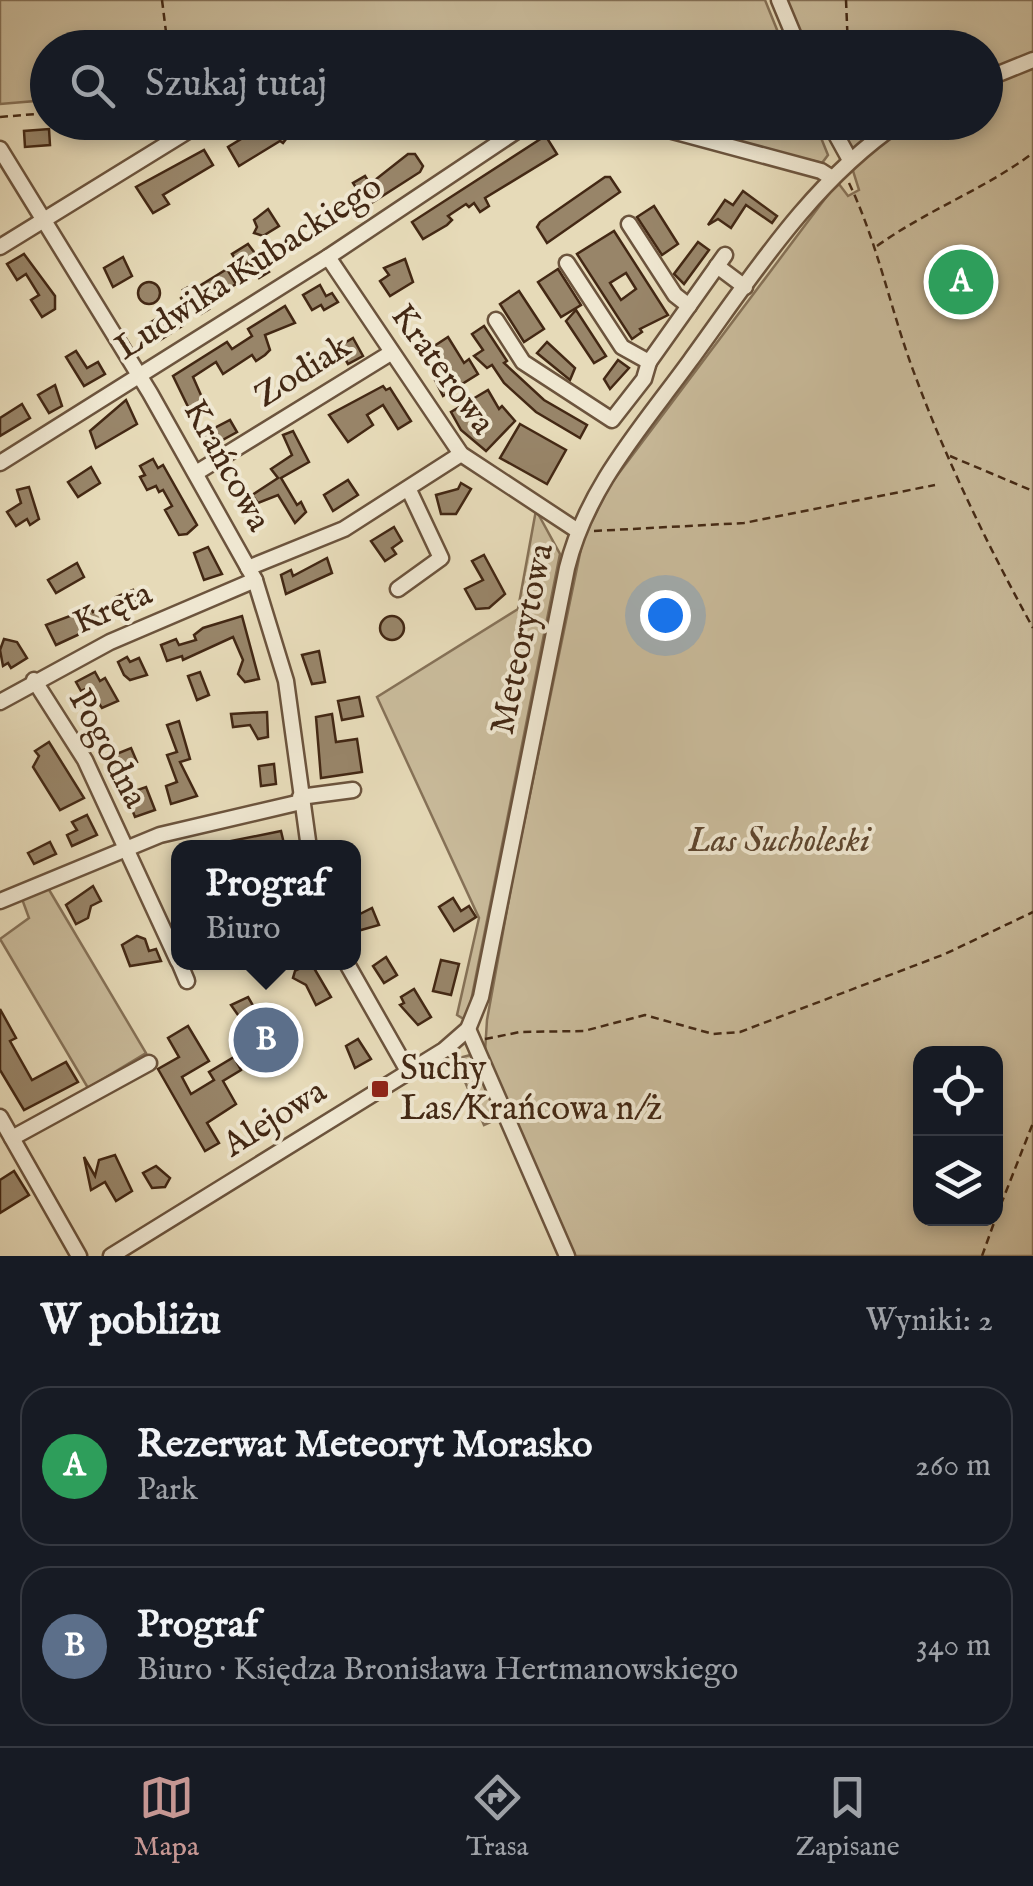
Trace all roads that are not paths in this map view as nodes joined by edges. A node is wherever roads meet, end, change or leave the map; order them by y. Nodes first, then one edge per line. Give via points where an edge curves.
1 (779, 0) edge
2 (791, 30) edge
3 (1033, 60) edge
4 (1003, 72) edge
5 (173, 140) edge
6 (503, 140) edge
7 (708, 140) edge
8 (839, 140) edge
9 (876, 140) edge
10 (0, 149) edge
11 (850, 160) junction
12 (835, 174) junction
13 (44, 220) junction
14 (629, 224) dead end
15 (0, 247) edge
16 (328, 257) junction
17 (567, 263) dead end
18 (744, 286) junction
19 (689, 306) junction
20 (496, 320) dead end
21 (389, 354) junction
22 (649, 362) junction
23 (139, 375) junction
24 (630, 398) junction
25 (652, 412) junction
26 (461, 454) junction
27 (0, 463) edge
28 (196, 473) junction
29 (409, 490) junction
30 (578, 531) junction
31 (251, 574) junction
32 (398, 589) dead end
33 (34, 680) junction
34 (0, 702) edge
35 (353, 790) dead end
36 (300, 800) junction
37 (308, 840) edge
38 (124, 847) junction
39 (0, 901) edge
40 (171, 942) edge
41 (182, 970) edge
42 (351, 970) edge
43 (187, 981) dead end
44 (471, 1036) junction
45 (149, 1063) dead end
46 (408, 1071) junction
47 (0, 1117) edge
48 (12, 1138) junction
49 (79, 1256) edge
50 (111, 1256) edge
51 (567, 1256) edge

1 - 2 street
3 - 4 street
5 - 13 street
6 - 16 street, Ludwika Kubackiego
7 - 12 street
8 - 11 street
9 - 11 street, Meteorytowa
10 - 13 street, Krańcowa
11 - 12 street, Meteorytowa
12 - 18 street, Meteorytowa
13 - 15 street
13 - 23 street, Krańcowa
14 - 19 street
16 - 21 street, Kraterowa
16 - 23 street, Ludwika Kubackiego
17 - 22 street via 622,347
18 - 19 street via 721,260
18 - 25 street, Meteorytowa
19 - 22 street
20 - 24 street via 523,362 612,420
21 - 26 street, Kraterowa
21 - 28 street, Zodiak
22 - 24 street
23 - 27 street, Ludwika Kubackiego
23 - 28 street, Krańcowa
24 - 25 street
25 - 30 street, Meteorytowa via 601,482
26 - 29 street, Kręta
26 - 30 street, Kraterowa
28 - 31 street, Krańcowa
29 - 31 street, Kręta
29 - 32 street via 441,558
30 - 44 street, Meteorytowa
31 - 33 street, Kręta
31 - 36 street, Krańcowa via 286,680
33 - 34 street, Kręta
33 - 38 street, Pogodna via 85,760
35 - 36 street
36 - 37 street, Krańcowa
36 - 38 street
38 - 39 street
38 - 40 street, Pogodna
41 - 43 street, Pogodna
42 - 46 street
44 - 46 street, Alejowa
44 - 51 street
45 - 48 street
46 - 50 street, Alejowa
47 - 48 street
48 - 49 street

